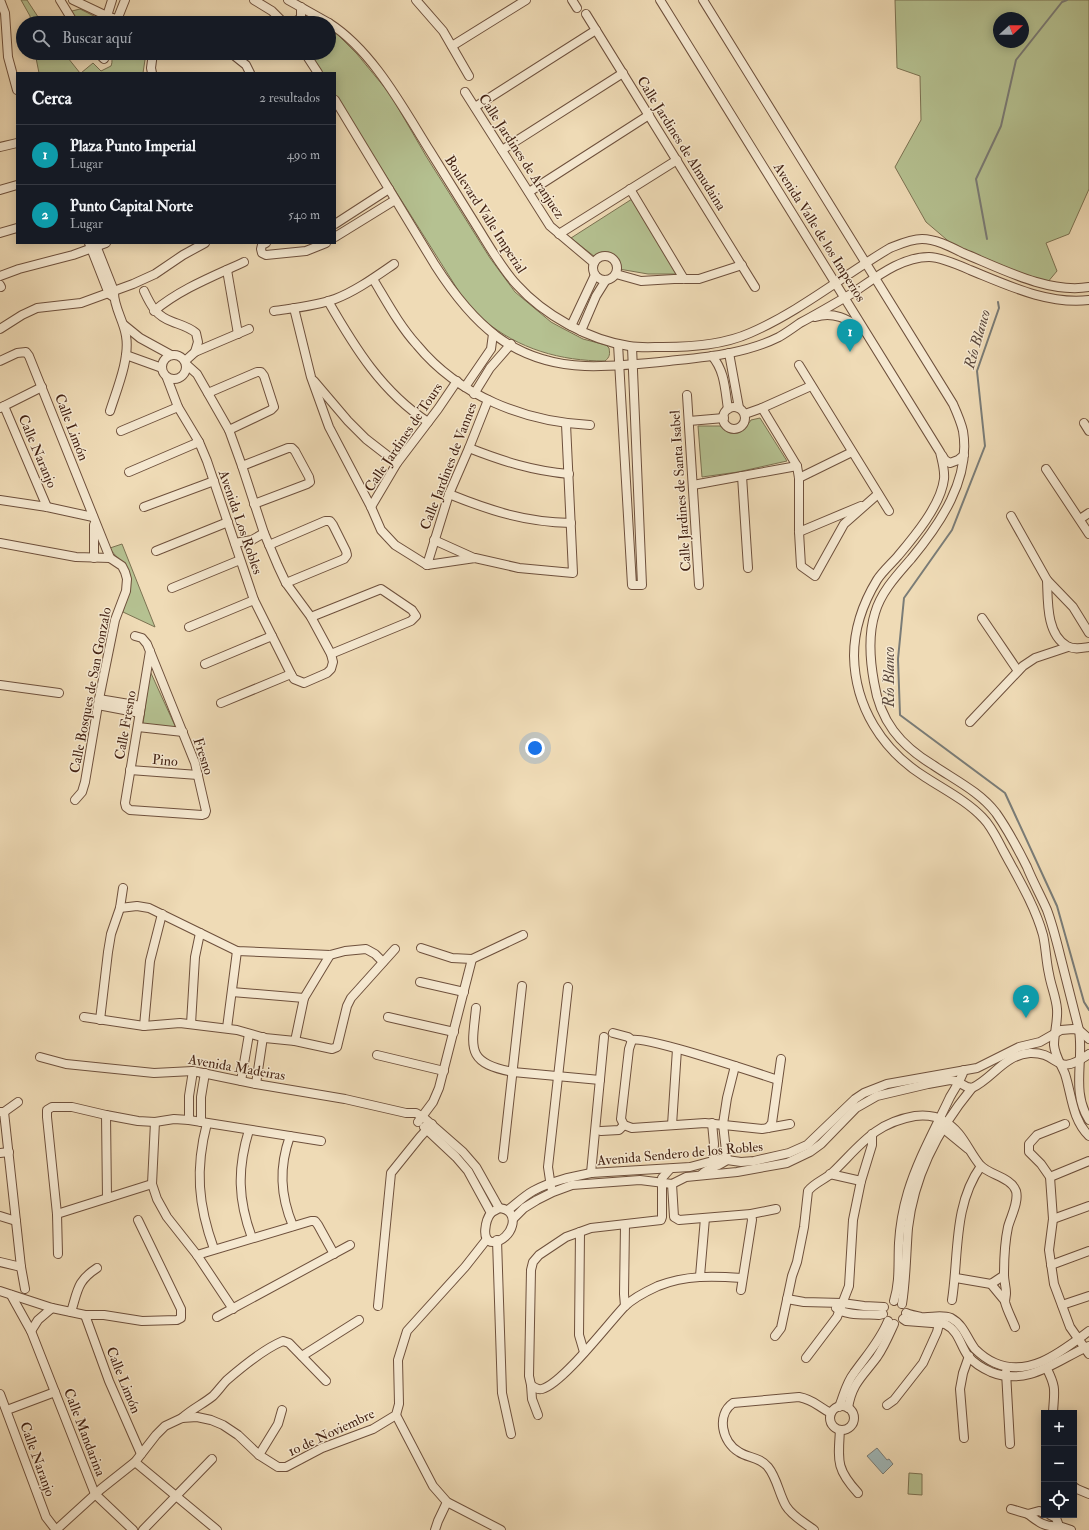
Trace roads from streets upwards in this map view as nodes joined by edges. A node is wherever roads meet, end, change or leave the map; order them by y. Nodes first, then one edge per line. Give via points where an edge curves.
1 (0, 0) edge
2 (60, 0) edge
3 (73, 0) edge
4 (112, 0) edge
5 (125, 0) edge
6 (254, 0) edge
7 (288, 0) edge
8 (526, 0) edge
9 (572, 0) edge
10 (660, 0) edge
11 (703, 0) edge
12 (421, 1) edge
13 (301, 7) junction
14 (577, 8) dead end
15 (586, 14) dead end
16 (70, 16) edge
17 (107, 16) joint
18 (119, 16) edge
19 (277, 16) edge
20 (301, 16) edge
21 (316, 16) edge
22 (336, 29) edge
23 (596, 30) junction
24 (452, 46) junction
25 (152, 60) edge
26 (240, 60) edge
27 (310, 60) edge
28 (152, 72) edge
29 (250, 72) edge
30 (317, 72) edge
31 (623, 73) junction
32 (469, 76) dead end
33 (16, 83) edge
34 (466, 92) dead end
35 (336, 102) edge
36 (475, 108) junction
37 (649, 115) junction
38 (16, 143) edge
39 (0, 147) edge
40 (502, 150) junction
41 (677, 160) junction
42 (16, 185) edge
43 (630, 189) junction
44 (0, 190) edge
45 (389, 190) junction
46 (529, 192) junction
47 (395, 200) junction
48 (336, 223) edge
49 (16, 228) edge
50 (0, 233) edge
51 (559, 234) junction
52 (336, 236) edge
53 (203, 244) edge
54 (264, 244) edge
55 (324, 244) edge
56 (93, 246) edge
57 (244, 262) dead end
58 (985, 262) junction
59 (594, 263) junction
60 (865, 263) junction
61 (394, 264) dead end
62 (742, 265) junction
63 (227, 270) junction
64 (616, 274) junction
65 (982, 274) junction
66 (595, 275) junction
67 (0, 276) edge
68 (875, 278) junction
69 (373, 279) junction
70 (684, 279) junction
71 (606, 280) junction
72 (836, 282) junction
73 (755, 286) dead end
74 (1089, 287) edge
75 (144, 291) dead end
76 (112, 294) junction
77 (845, 298) junction
78 (1089, 300) edge
79 (328, 301) junction
80 (581, 307) junction
81 (294, 308) junction
82 (154, 311) junction
83 (274, 311) dead end
84 (590, 311) junction
85 (807, 320) junction
86 (124, 325) junction
87 (571, 326) junction
88 (0, 330) edge
89 (248, 330) dead end
90 (581, 331) junction
91 (866, 332) junction
92 (238, 334) junction
93 (494, 334) junction
94 (749, 334) junction
95 (511, 344) junction
96 (618, 344) junction
97 (754, 346) junction
98 (632, 347) junction
99 (195, 352) junction
100 (729, 353) junction
101 (126, 355) junction
102 (171, 355) junction
103 (712, 356) junction
104 (0, 361) edge
105 (186, 363) junction
106 (619, 365) junction
107 (633, 365) junction
108 (799, 365) dead end
109 (162, 368) junction
110 (733, 375) junction
111 (724, 376) junction
112 (311, 377) junction
113 (168, 378) junction
114 (457, 381) junction
115 (633, 381) junction
116 (620, 382) junction
117 (811, 386) junction
118 (42, 387) junction
119 (465, 387) junction
120 (208, 393) junction
121 (474, 394) junction
122 (687, 395) dead end
123 (488, 400) junction
124 (2, 407) edge
125 (178, 407) junction
126 (762, 408) junction
127 (728, 409) junction
128 (110, 411) dead end
129 (742, 411) junction
130 (724, 418) junction
131 (689, 421) junction
132 (428, 422) junction
133 (1084, 423) dead end
134 (566, 424) junction
135 (590, 425) dead end
136 (229, 430) junction
137 (120, 431) dead end
138 (1089, 431) edge
139 (199, 442) junction
140 (469, 448) junction
141 (852, 452) junction
142 (940, 452) junction
143 (964, 454) junction
144 (397, 463) junction
145 (242, 466) junction
146 (797, 466) junction
147 (1046, 469) dead end
148 (129, 472) dead end
149 (569, 474) junction
150 (742, 476) junction
151 (798, 478) junction
152 (214, 481) junction
153 (625, 482) junction
154 (637, 482) junction
155 (693, 485) junction
156 (449, 494) junction
157 (878, 494) junction
158 (0, 500) edge
159 (867, 503) junction
160 (254, 504) junction
161 (47, 507) junction
162 (371, 507) junction
163 (144, 508) dead end
164 (889, 511) dead end
165 (1089, 513) edge
166 (1011, 516) dead end
167 (94, 519) junction
168 (1080, 519) junction
169 (228, 522) junction
170 (571, 522) junction
171 (799, 532) junction
172 (264, 533) junction
173 (1089, 534) edge
174 (434, 540) junction
175 (0, 543) edge
176 (234, 543) junction
177 (269, 545) junction
178 (156, 551) dead end
179 (94, 558) junction
180 (110, 558) junction
181 (475, 558) junction
182 (240, 560) junction
183 (427, 565) junction
184 (748, 568) dead end
185 (1047, 580) junction
186 (286, 582) junction
187 (699, 585) dead end
188 (172, 588) dead end
189 (869, 594) junction
190 (254, 600) junction
191 (880, 601) junction
192 (311, 617) junction
193 (982, 618) dead end
194 (189, 627) dead end
195 (1089, 633) edge
196 (135, 636) dead end
197 (272, 636) junction
198 (1068, 647) junction
199 (1089, 647) edge
200 (150, 651) junction
201 (331, 654) junction
202 (205, 664) dead end
203 (1018, 671) junction
204 (291, 674) junction
205 (0, 685) edge
206 (59, 693) dead end
207 (99, 702) junction
208 (221, 702) dead end
209 (140, 709) junction
210 (970, 722) dead end
211 (138, 727) junction
212 (183, 732) junction
213 (931, 764) junction
214 (130, 770) junction
215 (198, 775) junction
216 (923, 776) junction
217 (75, 800) dead end
218 (125, 803) joint
219 (1009, 833) junction
220 (998, 840) junction
221 (123, 888) dead end
222 (120, 908) junction
223 (162, 914) junction
224 (200, 933) junction
225 (523, 935) dead end
226 (421, 948) dead end
227 (395, 949) dead end
228 (237, 951) junction
229 (330, 955) junction
230 (472, 959) junction
231 (383, 962) junction
232 (420, 982) dead end
233 (522, 986) dead end
234 (568, 987) dead end
235 (232, 992) junction
236 (464, 992) junction
237 (304, 998) junction
238 (476, 1008) dead end
239 (84, 1017) dead end
240 (388, 1017) dead end
241 (100, 1020) junction
242 (191, 1024) junction
243 (144, 1026) junction
244 (227, 1028) junction
245 (1079, 1030) junction
246 (454, 1032) junction
247 (1056, 1032) junction
248 (613, 1033) dead end
249 (250, 1034) junction
250 (263, 1037) junction
251 (604, 1037) dead end
252 (1089, 1039) edge
253 (632, 1040) junction
254 (294, 1041) junction
255 (677, 1049) junction
256 (1089, 1054) edge
257 (377, 1055) dead end
258 (40, 1057) dead end
259 (781, 1059) dead end
260 (1080, 1061) junction
261 (1061, 1065) junction
262 (735, 1066) junction
263 (977, 1068) junction
264 (964, 1070) junction
265 (193, 1071) junction
266 (444, 1072) junction
267 (513, 1072) junction
268 (204, 1073) junction
269 (558, 1076) junction
270 (600, 1080) junction
271 (778, 1080) junction
272 (240, 1081) junction
273 (943, 1081) junction
274 (983, 1081) junction
275 (960, 1083) junction
276 (256, 1084) junction
277 (972, 1088) junction
278 (952, 1095) junction
279 (18, 1102) dead end
280 (960, 1103) junction
281 (2, 1112) edge
282 (106, 1115) junction
283 (420, 1119) junction
284 (189, 1120) junction
285 (1089, 1120) edge
286 (155, 1122) junction
287 (204, 1122) junction
288 (712, 1123) junction
289 (672, 1124) junction
290 (723, 1124) junction
291 (790, 1124) dead end
292 (942, 1124) junction
293 (1065, 1124) dead end
294 (624, 1125) junction
295 (429, 1127) junction
296 (768, 1128) junction
297 (249, 1130) junction
298 (601, 1131) dead end
299 (872, 1134) junction
300 (290, 1136) junction
301 (1089, 1136) edge
302 (321, 1141) dead end
303 (714, 1144) junction
304 (725, 1144) junction
305 (9, 1152) junction
306 (0, 1153) edge
307 (503, 1158) dead end
308 (713, 1160) junction
309 (727, 1160) junction
310 (1089, 1161) edge
311 (981, 1166) junction
312 (476, 1167) junction
313 (670, 1169) junction
314 (468, 1171) junction
315 (591, 1173) junction
316 (830, 1174) junction
317 (701, 1175) junction
318 (1050, 1177) junction
319 (862, 1181) junction
320 (550, 1183) junction
321 (662, 1183) junction
322 (152, 1184) junction
323 (672, 1184) junction
324 (553, 1192) junction
325 (107, 1198) junction
326 (672, 1202) junction
327 (662, 1203) junction
328 (1089, 1206) edge
329 (499, 1208) junction
330 (776, 1209) dead end
331 (508, 1210) junction
332 (491, 1213) junction
333 (57, 1214) junction
334 (751, 1214) junction
335 (0, 1216) edge
336 (706, 1218) junction
337 (513, 1219) junction
338 (1053, 1219) junction
339 (138, 1220) dead end
340 (16, 1221) junction
341 (625, 1225) junction
342 (293, 1226) junction
343 (580, 1232) junction
344 (252, 1238) junction
345 (487, 1239) junction
346 (497, 1240) junction
347 (350, 1245) dead end
348 (214, 1249) junction
349 (1089, 1251) edge
350 (58, 1254) dead end
351 (334, 1254) junction
352 (197, 1255) junction
353 (0, 1262) edge
354 (1051, 1265) junction
355 (21, 1268) junction
356 (97, 1268) dead end
357 (700, 1276) junction
358 (1004, 1276) junction
359 (742, 1278) junction
360 (956, 1278) junction
361 (991, 1284) junction
362 (25, 1289) dead end
363 (741, 1290) dead end
364 (0, 1291) edge
365 (11, 1295) junction
366 (1089, 1296) edge
367 (787, 1299) junction
368 (952, 1300) dead end
369 (894, 1301) junction
370 (1005, 1301) junction
371 (842, 1303) junction
372 (831, 1304) junction
373 (902, 1304) junction
374 (1062, 1305) junction
375 (378, 1306) dead end
376 (625, 1306) junction
377 (52, 1308) junction
378 (233, 1309) junction
379 (884, 1310) junction
380 (71, 1312) junction
381 (840, 1312) junction
382 (85, 1315) junction
383 (905, 1316) junction
384 (217, 1317) dead end
385 (359, 1320) dead end
386 (891, 1322) junction
387 (939, 1324) junction
388 (1015, 1327) dead end
389 (32, 1331) junction
390 (1089, 1331) edge
391 (775, 1336) dead end
392 (1079, 1338) junction
393 (1088, 1349) edge
394 (584, 1352) junction
395 (302, 1356) junction
396 (969, 1356) junction
397 (806, 1358) dead end
398 (1047, 1368) junction
399 (1006, 1372) junction
400 (326, 1381) dead end
401 (531, 1385) junction
402 (55, 1392) junction
403 (0, 1394) edge
404 (887, 1405) dead end
405 (839, 1407) junction
406 (848, 1408) junction
407 (6, 1410) junction
408 (282, 1410) dead end
409 (1052, 1410) edge
410 (832, 1413) junction
411 (396, 1415) junction
412 (538, 1415) dead end
413 (182, 1418) junction
414 (840, 1430) junction
415 (511, 1434) dead end
416 (964, 1438) dead end
417 (1010, 1444) dead end
418 (141, 1454) junction
419 (260, 1455) junction
420 (212, 1460) dead end
421 (135, 1462) junction
422 (1077, 1490) edge
423 (858, 1493) dead end
424 (96, 1494) junction
425 (1089, 1494) edge
426 (177, 1496) junction
427 (446, 1502) junction
428 (1011, 1509) dead end
429 (1041, 1512) edge
430 (1028, 1514) junction
431 (1056, 1518) edge
432 (1059, 1526) junction
433 (56, 1530) edge
434 (132, 1530) edge
435 (143, 1530) edge
436 (217, 1530) edge
437 (435, 1530) edge
438 (501, 1530) edge
439 (814, 1530) edge
440 (1071, 1530) edge

1 - 33 street via 5,13 8,58
2 - 16 street
3 - 17 street
4 - 17 street
5 - 18 street
6 - 19 street
7 - 13 street, Boulevard Valle Imperial
8 - 24 street
9 - 14 street
10 - 72 street, Avenida Valle de los Imperios
11 - 60 street, Avenida Valle de los Imperios
12 - 24 street
13 - 20 street
13 - 21 street, Boulevard Valle Imperial
15 - 23 street, Calle Jardines de Almudaina
22 - 87 street, Boulevard Valle Imperial via 354,44 395,94 494,255 515,284 549,313
23 - 31 street, Calle Jardines de Almudaina
23 - 36 street
24 - 32 street
25 - 28 street
26 - 29 street
27 - 30 street
31 - 37 street, Calle Jardines de Almudaina
31 - 40 street
34 - 36 street, Calle Jardines de Aranjuez
35 - 45 street
36 - 40 street, Calle Jardines de Aranjuez
37 - 41 street, Calle Jardines de Almudaina
37 - 46 street
38 - 39 street
40 - 46 street, Calle Jardines de Aranjuez
41 - 43 street
41 - 62 street, Calle Jardines de Almudaina
42 - 44 street
43 - 51 street
43 - 70 street
45 - 47 street
45 - 48 street
46 - 51 street, Calle Jardines de Aranjuez via 550,226
47 - 52 street
47 - 93 street via 451,291 477,320
49 - 50 street
51 - 59 street, Calle Jardines de Aranjuez
53 - 76 street via 155,274
54 - 55 street via 261,249 266,255 306,251
56 - 67 street
56 - 76 street
57 - 63 street
58 - 60 street, Boulevard Valle Imperial via 943,244 923,239 890,248
58 - 65 street
58 - 74 street, Boulevard Valle Imperial via 1034,281 1064,288
59 - 64 street via 598,258 610,257 615,261
59 - 66 street
60 - 68 street, Avenida Valle de los Imperios
60 - 72 street, Boulevard Valle Imperial
61 - 69 street
62 - 70 street via 699,279
62 - 73 street, Calle Jardines de Almudaina
63 - 82 street via 193,286
63 - 92 street
64 - 70 street via 641,281
64 - 71 street
65 - 68 street via 930,257 907,261
65 - 78 street via 1030,293 1056,300
66 - 71 street
66 - 80 street
68 - 77 street
68 - 143 street, Avenida Valle de los Imperios via 953,404 963,431
69 - 79 street
69 - 114 street via 417,346 434,364
71 - 84 street
72 - 77 street, Avenida Valle de los Imperios
72 - 94 street, Boulevard Valle Imperial via 785,315
75 - 82 street
76 - 86 street
76 - 88 street via 81,303 37,308
77 - 85 street
77 - 91 street, Avenida Valle de los Imperios
79 - 81 street
79 - 132 street via 378,378 411,411
80 - 84 street
80 - 87 street
81 - 83 street
81 - 112 street
82 - 99 street via 170,322 187,327 196,333 198,342
84 - 90 street
85 - 91 street via 822,315 838,316
85 - 97 street via 780,336
86 - 101 street
86 - 102 street via 140,338
87 - 90 street, Boulevard Valle Imperial
89 - 92 street
90 - 96 street, Boulevard Valle Imperial
91 - 142 street, Avenida Valle de los Imperios
92 - 99 street
93 - 95 street
93 - 119 street via 491,349
94 - 97 street
94 - 98 street, Boulevard Valle Imperial via 710,344
95 - 106 street via 525,353 547,361 586,366
95 - 121 street via 490,368
96 - 98 street, Boulevard Valle Imperial
96 - 106 street
97 - 100 street
98 - 107 street
99 - 105 street
100 - 103 street
100 - 110 street
101 - 109 street
101 - 128 street
102 - 105 street via 178,355
102 - 109 street via 164,360
103 - 107 street
103 - 111 street
104 - 118 street, Calle Limón via 26,352
105 - 113 street via 183,376 175,380
105 - 120 street, Avenida Los Robles via 197,374
106 - 107 street
106 - 116 street
107 - 115 street
108 - 117 street
109 - 113 street
110 - 111 street
110 - 129 street
111 - 127 street
112 - 144 street via 348,421
112 - 162 street via 329,427
113 - 125 street, Avenida Los Robles
114 - 119 street
114 - 132 street, Calle Jardines de Tours
115 - 116 street
115 - 154 street
116 - 153 street
117 - 126 street
117 - 141 street
118 - 124 street
118 - 167 street, Calle Limón
119 - 121 street
120 - 136 street, Avenida Los Robles
120 - 136 street via 257,372 264,376 274,407
121 - 123 street
122 - 131 street, Calle Jardines de Santa Isabel
123 - 134 street via 535,418
123 - 140 street, Calle Jardines de Vannes
124 - 161 street, Calle Naranjo
125 - 137 street
125 - 139 street, Avenida Los Robles
126 - 129 street
126 - 146 street
127 - 129 street via 735,407
127 - 130 street
129 - 130 street via 744,423 737,428 728,426
130 - 131 street
131 - 155 street, Calle Jardines de Santa Isabel
132 - 144 street, Calle Jardines de Tours
133 - 138 street
134 - 135 street
134 - 149 street
136 - 145 street, Avenida Los Robles
139 - 148 street
139 - 152 street, Avenida Los Robles
140 - 149 street via 526,468
140 - 156 street, Calle Jardines de Vannes
141 - 151 street
141 - 157 street
142 - 143 street via 950,463
142 - 189 street, Avenida Valle de los Imperios via 944,467 940,495 921,528 878,579
143 - 191 street, Avenida Valle de los Imperios via 957,483 945,511 929,537
144 - 162 street, Calle Jardines de Tours
145 - 160 street, Avenida Los Robles
145 - 160 street via 292,448 309,477 310,482 306,484
146 - 150 street
146 - 151 street
147 - 168 street
149 - 170 street
150 - 155 street
150 - 184 street
151 - 171 street
152 - 163 street
152 - 169 street, Avenida Los Robles
153 - 154 street
153 - 154 street via 632,585 642,585
155 - 187 street, Calle Jardines de Santa Isabel
156 - 170 street via 507,515 547,522
156 - 174 street, Calle Jardines de Vannes
157 - 159 street
157 - 164 street
158 - 161 street
159 - 171 street
159 - 171 street via 844,524 815,576 801,566
160 - 172 street, Avenida Los Robles
161 - 167 street
162 - 183 street via 381,530 395,545
165 - 168 street
166 - 185 street
167 - 179 street, Calle Limón
167 - 180 street, Calle Limón
168 - 173 street
169 - 176 street, Avenida Los Robles
169 - 178 street
170 - 181 street via 573,573 519,568
172 - 176 street via 252,540
172 - 177 street, Avenida Los Robles
174 - 181 street
174 - 183 street, Calle Jardines de Vannes
175 - 179 street
176 - 182 street, Avenida Los Robles
177 - 186 street, Avenida Los Robles
177 - 186 street via 326,521 333,525 343,545 347,555 344,559
179 - 180 street
180 - 207 street, Calle Bosques de San Gonzalo via 122,566 127,578 126,591 115,620
181 - 183 street
182 - 188 street
182 - 190 street, Avenida Los Robles
185 - 195 street via 1073,607
185 - 198 street via 1051,625
186 - 192 street, Avenida Los Robles
189 - 191 street
189 - 216 street, Avenida Valle de los Imperios via 855,635 854,656 858,686 865,709 877,732 893,752
190 - 194 street
190 - 197 street, Avenida Los Robles
191 - 213 street, Avenida Valle de los Imperios via 870,636 874,683 880,705 889,727 903,743
192 - 201 street, Avenida Los Robles
192 - 201 street via 381,589 412,610 416,616 411,621
193 - 203 street
196 - 200 street, Fresno via 144,640
197 - 202 street
197 - 204 street, Avenida Los Robles
198 - 199 street
198 - 203 street via 1035,658
200 - 209 street, Calle Fresno
200 - 212 street, Fresno
201 - 204 street via 331,669 327,673 304,683 298,682
203 - 210 street
204 - 208 street
205 - 206 street
207 - 209 street
207 - 217 street, Calle Bosques de San Gonzalo via 85,782 82,792
209 - 211 street, Calle Fresno
211 - 212 street
211 - 214 street, Calle Fresno
212 - 215 street, Fresno via 196,763
213 - 216 street
213 - 219 street, Avenida Valle de los Imperios via 979,795 996,813
214 - 215 street, Pino
214 - 218 street, Calle Fresno
215 - 218 street, Fresno via 205,814 130,810
216 - 220 street, Avenida Valle de los Imperios via 970,806 986,820
219 - 220 street
219 - 245 street, Avenida Valle de los Imperios via 1047,911
220 - 247 street, Avenida Valle de los Imperios via 1042,933 1057,1009
221 - 222 street
222 - 223 street via 137,906
222 - 241 street via 111,934
223 - 224 street
223 - 243 street via 150,961
224 - 228 street
224 - 242 street via 195,957
225 - 230 street
226 - 230 street via 452,958
227 - 231 street
228 - 229 street
228 - 235 street
229 - 231 street via 366,950
229 - 237 street
230 - 236 street
231 - 254 street via 351,998 337,1047 332,1049
232 - 236 street
233 - 267 street
234 - 269 street
235 - 237 street
235 - 244 street
236 - 246 street
237 - 254 street
238 - 267 street via 472,1044 474,1052 489,1066
239 - 241 street
240 - 246 street
241 - 243 street
242 - 243 street
242 - 244 street
244 - 249 street
245 - 247 street, Avenida Sendero de los Robles via 1067,1029
245 - 252 street
245 - 260 street
246 - 266 street
247 - 261 street via 1055,1052
247 - 263 street, Avenida Sendero de los Robles via 1044,1041 1019,1047
248 - 253 street
249 - 250 street
249 - 272 street
250 - 254 street
250 - 276 street
251 - 270 street
253 - 255 street via 639,1039
253 - 294 street via 621,1119
255 - 262 street
255 - 289 street
256 - 260 street
257 - 266 street
258 - 265 street, Avenida Madeiras via 66,1064 154,1073
259 - 271 street
260 - 261 street via 1071,1065
260 - 285 street via 1079,1091 1081,1104
261 - 274 street via 1043,1055 1022,1054 1007,1061
261 - 301 street via 1074,1112 1082,1129
262 - 271 street
262 - 290 street
263 - 264 street, Avenida Sendero de los Robles
263 - 274 street
264 - 275 street
264 - 309 street, Avenida Sendero de los Robles via 887,1084 864,1093 844,1108 807,1145 796,1151 754,1161
265 - 268 street, Avenida Madeiras
265 - 284 street
266 - 283 street via 439,1088
267 - 269 street
267 - 307 street
268 - 272 street, Avenida Madeiras
268 - 287 street via 201,1097
269 - 270 street
269 - 320 street via 548,1167
270 - 315 street
271 - 296 street via 772,1123
272 - 276 street, Avenida Madeiras
273 - 275 street, Avenida Sendero de los Robles via 954,1080
273 - 278 street
273 - 317 street, Avenida Sendero de los Robles via 887,1093 867,1101 849,1114 821,1144 787,1163 737,1172
274 - 277 street
275 - 277 street, Avenida Sendero de los Robles
275 - 278 street
276 - 283 street, Avenida Madeiras via 346,1099 406,1113
277 - 280 street
278 - 280 street
278 - 292 street
279 - 281 street
280 - 292 street
281 - 305 street
282 - 286 street
282 - 325 street
282 - 333 street via 72,1107 52,1107 48,1110
283 - 295 street, Avenida Madeiras
284 - 286 street
284 - 287 street
286 - 322 street
287 - 297 street
287 - 348 street via 199,1187 207,1229
288 - 289 street
288 - 290 street
288 - 303 street
289 - 294 street via 632,1128
290 - 296 street
290 - 304 street
291 - 296 street
292 - 299 street via 928,1115 893,1121
292 - 311 street via 953,1137 972,1151
292 - 369 street via 916,1167 908,1194 902,1218 898,1282
292 - 373 street via 913,1200 908,1226
293 - 318 street via 1037,1135 1029,1144 1029,1152
294 - 298 street via 619,1130
295 - 312 street, Avenida Madeiras via 463,1152
295 - 314 street, Avenida Madeiras
295 - 375 street via 391,1172
297 - 300 street
297 - 344 street via 242,1153 240,1176 243,1208
299 - 316 street
299 - 319 street via 872,1145
300 - 302 street
300 - 342 street via 282,1174 284,1201
303 - 304 street
303 - 308 street
304 - 309 street
305 - 306 street
305 - 340 street
308 - 309 street, Avenida Sendero de los Robles
308 - 313 street, Avenida Sendero de los Robles via 690,1167
309 - 317 street
310 - 318 street
311 - 358 street via 1013,1186 1016,1192 1017,1198 1008,1228
311 - 360 street via 973,1177 965,1198 958,1229
312 - 314 street
312 - 329 street, Avenida Madeiras
313 - 315 street, Avenida Sendero de los Robles
313 - 321 street via 664,1174
314 - 332 street, Avenida Madeiras
315 - 320 street, Avenida Sendero de los Robles
316 - 319 street
316 - 367 street via 808,1191 803,1234
317 - 323 street, Avenida Sendero de los Robles via 686,1177
318 - 338 street
319 - 371 street via 852,1220 849,1286
320 - 324 street
320 - 331 street, Avenida Sendero de los Robles via 533,1191
321 - 323 street, Avenida Sendero de los Robles
321 - 324 street, Avenida Sendero de los Robles via 640,1180 586,1183
321 - 327 street
322 - 325 street
322 - 352 street via 167,1217
323 - 326 street
324 - 337 street, Avenida Sendero de los Robles via 524,1208
325 - 333 street
326 - 327 street
326 - 336 street via 676,1220
327 - 341 street via 661,1220
328 - 338 street
329 - 331 street
329 - 332 street
330 - 334 street
331 - 337 street
332 - 345 street via 487,1220
333 - 350 street
334 - 336 street
334 - 359 street
335 - 340 street
336 - 357 street
337 - 346 street via 509,1233
338 - 354 street via 1049,1250
339 - 382 street via 180,1309 180,1318 142,1321
340 - 355 street
341 - 343 street via 592,1228
341 - 376 street
342 - 344 street
342 - 351 street via 315,1221
343 - 394 street via 579,1335
343 - 401 street via 547,1248 533,1262 530,1270
344 - 348 street
345 - 346 street
345 - 411 street, 1o de Noviembre via 407,1331 398,1360 399,1404
346 - 415 street via 502,1393
347 - 351 street
348 - 352 street
349 - 354 street
351 - 378 street
352 - 378 street
353 - 355 street
354 - 374 street via 1054,1284
355 - 362 street
356 - 380 street via 81,1281
357 - 359 street
357 - 376 street via 658,1286
358 - 361 street
358 - 370 street
359 - 363 street
360 - 361 street
360 - 368 street
361 - 370 street
364 - 365 street
365 - 377 street
365 - 389 street, Calle Mandarina
366 - 374 street
367 - 372 street
367 - 391 street via 781,1328
369 - 373 street
369 - 379 street via 888,1303
370 - 388 street
371 - 372 street
371 - 379 street
371 - 381 street
372 - 381 street
373 - 383 street
374 - 392 street via 1070,1326
376 - 394 street
377 - 380 street
377 - 389 street via 38,1320
378 - 384 street
379 - 381 street via 879,1315
379 - 386 street
380 - 382 street
381 - 397 street
382 - 418 street, Calle Limón via 109,1381
383 - 386 street via 899,1322
383 - 387 street via 906,1321
383 - 399 street via 951,1318 960,1325 980,1354
385 - 395 street
386 - 405 street via 853,1373
386 - 406 street via 878,1356 850,1394
387 - 396 street via 945,1324 953,1329
387 - 404 street via 923,1363 894,1400
389 - 402 street, Calle Mandarina
390 - 392 street
392 - 393 street
392 - 399 street via 1035,1364
393 - 398 street
394 - 401 street via 547,1387 540,1389
395 - 400 street
395 - 413 street via 289,1343 278,1343 249,1363 212,1396
396 - 399 street via 983,1369
396 - 416 street via 960,1389
398 - 399 street via 1019,1376
398 - 409 street via 1054,1382
399 - 417 street
401 - 412 street via 532,1399
402 - 407 street
402 - 424 street, Calle Mandarina
403 - 407 street, Calle Naranjo
405 - 406 street
405 - 410 street
406 - 414 street via 853,1415 852,1424 845,1430
407 - 433 street, Calle Naranjo via 46,1517
408 - 419 street via 278,1424
410 - 414 street via 831,1423
410 - 439 street via 807,1399 791,1398 733,1403 725,1410 722,1419 729,1443 740,1453 757,1459 768,1467 788,1508
411 - 419 street, 1o de Noviembre via 373,1429 322,1448 286,1467 278,1467
411 - 427 street via 432,1486
413 - 418 street, 1o de Noviembre via 165,1426
413 - 419 street, 1o de Noviembre via 197,1417 223,1425
414 - 423 street via 840,1469
418 - 421 street, 1o de Noviembre
420 - 426 street
421 - 424 street, 1o de Noviembre
421 - 426 street
422 - 425 street
424 - 433 street, 1o de Noviembre
424 - 434 street, Calle Mandarina
426 - 435 street
426 - 436 street
427 - 437 street
427 - 438 street
428 - 430 street
429 - 430 street
430 - 432 street via 1045,1526
431 - 432 street
432 - 440 street

